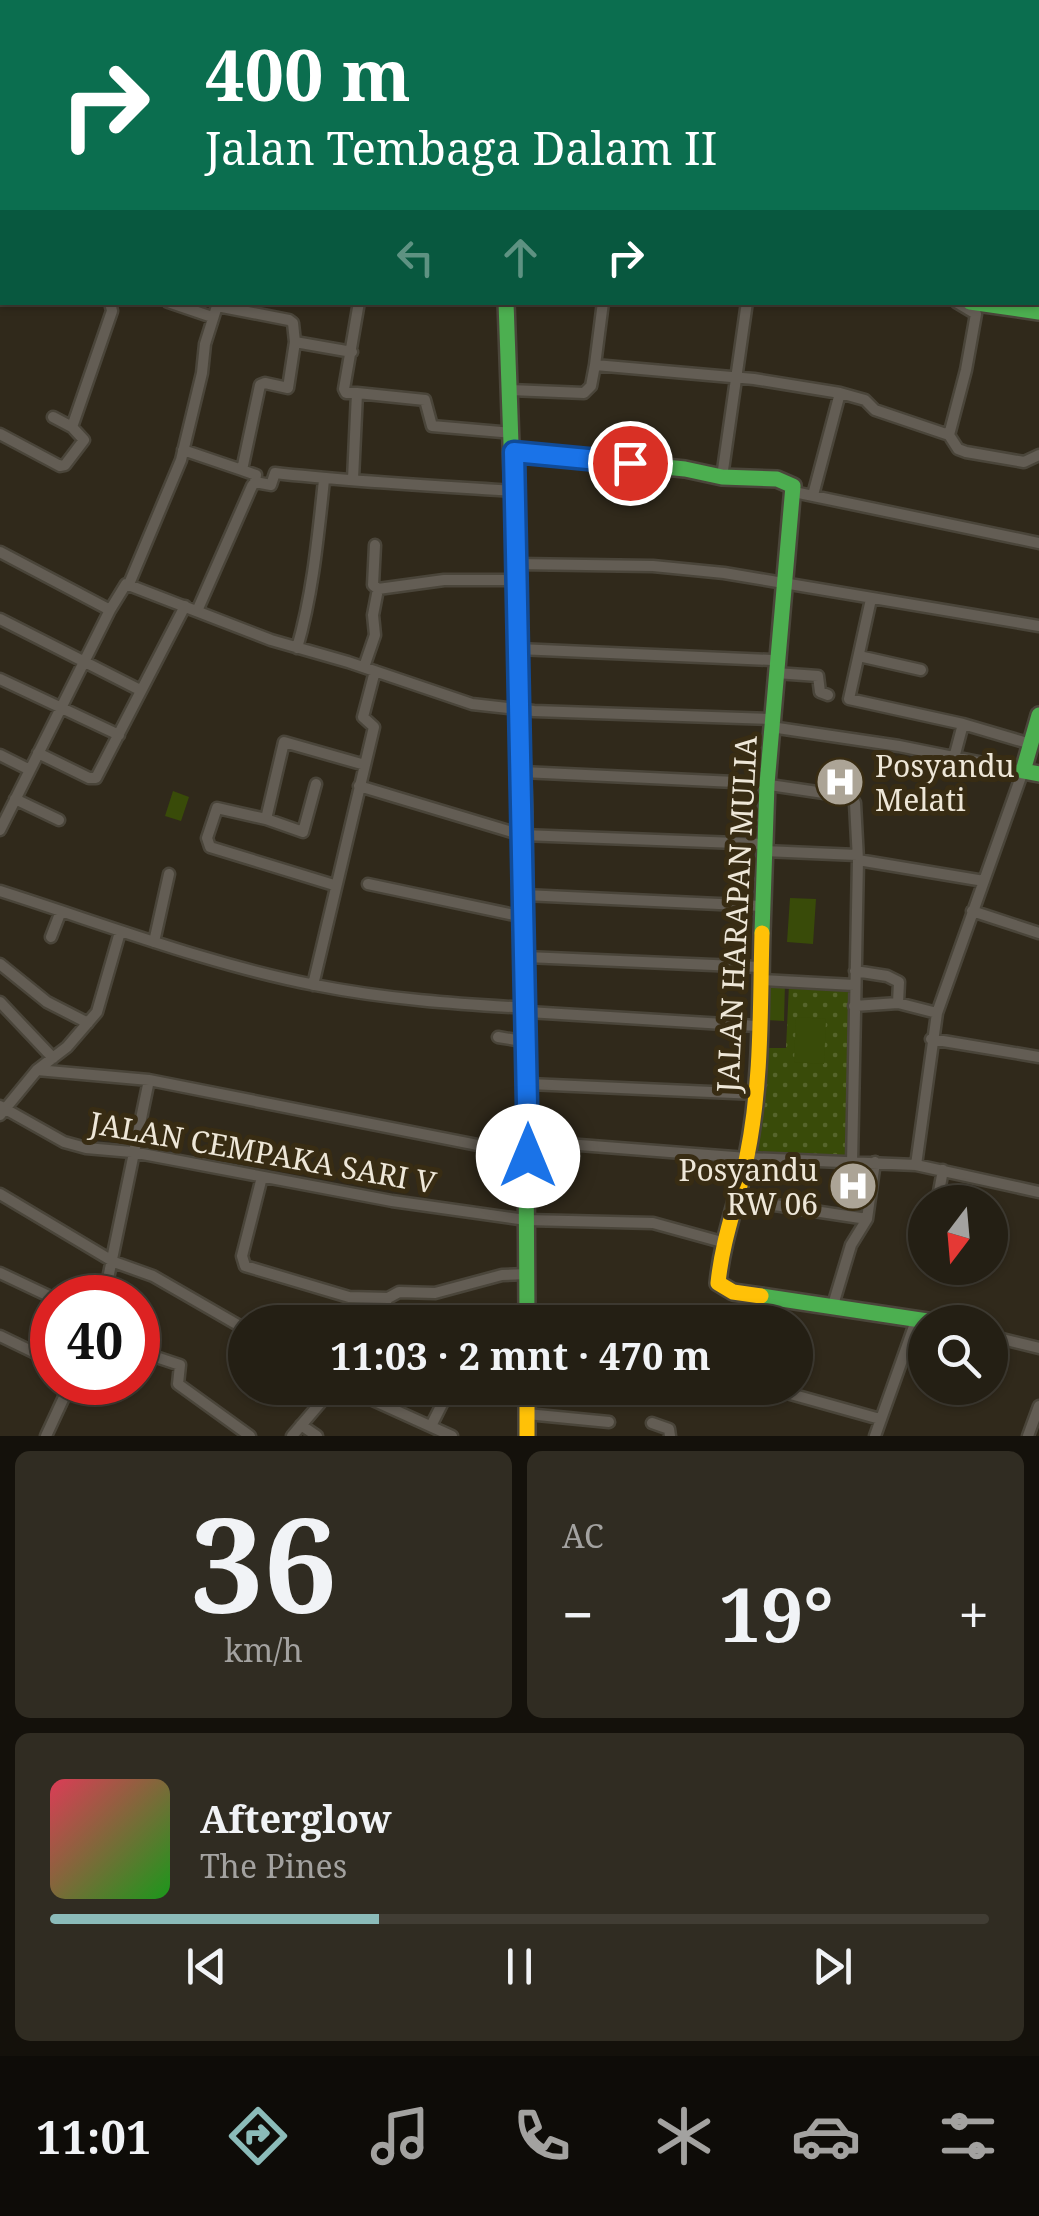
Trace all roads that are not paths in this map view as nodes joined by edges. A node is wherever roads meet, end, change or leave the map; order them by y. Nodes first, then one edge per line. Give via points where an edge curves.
1 (111, 305) edge
2 (177, 305) edge
3 (219, 305) edge
4 (224, 305) edge
5 (360, 305) edge
6 (506, 305) edge
7 (603, 305) edge
8 (747, 305) edge
9 (960, 305) edge
10 (991, 305) edge
11 (1039, 312) edge
12 (212, 316) junction
13 (295, 342) junction
14 (352, 352) junction
15 (595, 366) junction
16 (737, 378) junction
17 (510, 390) junction
18 (840, 393) junction
19 (357, 394) junction
20 (53, 417) dead end
21 (72, 427) junction
22 (512, 433) junction
23 (0, 434) edge
24 (949, 435) junction
25 (183, 450) junction
26 (514, 452) junction
27 (1039, 455) edge
28 (242, 470) junction
29 (722, 477) junction
30 (353, 478) junction
31 (324, 480) junction
32 (255, 482) junction
33 (514, 491) junction
34 (794, 492) junction
35 (813, 495) junction
36 (1039, 543) edge
37 (376, 545) dead end
38 (0, 552) edge
39 (517, 572) junction
40 (126, 584) junction
41 (786, 586) junction
42 (378, 589) junction
43 (872, 599) junction
44 (185, 606) junction
45 (110, 610) junction
46 (197, 611) junction
47 (0, 619) edge
48 (1039, 626) edge
49 (296, 648) junction
50 (518, 649) junction
51 (860, 656) junction
52 (84, 662) junction
53 (775, 664) junction
54 (369, 669) junction
55 (921, 670) dead end
56 (0, 679) edge
57 (140, 690) junction
58 (828, 695) dead end
59 (61, 708) junction
60 (519, 710) junction
61 (1039, 715) edge
62 (772, 723) junction
63 (963, 724) junction
64 (119, 735) junction
65 (1031, 744) junction
66 (38, 753) junction
67 (0, 755) edge
68 (954, 758) junction
69 (365, 765) junction
70 (30, 770) junction
71 (522, 772) junction
72 (1031, 773) edge
73 (316, 784) dead end
74 (767, 784) junction
75 (359, 786) junction
76 (15, 800) junction
77 (266, 819) junction
78 (60, 820) dead end
79 (1, 825) edge
80 (522, 835) junction
81 (764, 847) junction
82 (858, 857) junction
83 (169, 874) dead end
84 (984, 881) junction
85 (368, 884) dead end
86 (334, 885) junction
87 (0, 890) edge
88 (524, 895) junction
89 (762, 906) junction
90 (61, 911) junction
91 (972, 911) junction
92 (524, 918) junction
93 (120, 932) junction
94 (1039, 933) edge
95 (51, 936) dead end
96 (154, 942) junction
97 (526, 958) junction
98 (0, 964) edge
99 (854, 970) junction
100 (760, 974) junction
101 (313, 985) junction
102 (854, 985) junction
103 (0, 1002) edge
104 (898, 1003) junction
105 (854, 1006) junction
106 (528, 1010) junction
107 (937, 1013) junction
108 (88, 1023) junction
109 (757, 1026) junction
110 (498, 1037) dead end
111 (931, 1039) junction
112 (528, 1042) junction
113 (1039, 1057) edge
114 (52, 1058) junction
115 (37, 1070) junction
116 (150, 1080) junction
117 (529, 1084) junction
118 (757, 1094) junction
119 (2, 1110) edge
120 (528, 1148) junction
121 (132, 1152) junction
122 (747, 1158) junction
123 (875, 1162) junction
124 (852, 1164) junction
125 (916, 1165) junction
126 (942, 1170) junction
127 (262, 1176) junction
128 (940, 1185) edge
129 (1039, 1192) edge
130 (0, 1194) edge
131 (735, 1199) junction
132 (526, 1220) junction
133 (867, 1220) junction
134 (722, 1242) junction
135 (114, 1262) junction
136 (0, 1272) edge
137 (527, 1274) junction
138 (110, 1275) edge
139 (30, 1287) edge
140 (388, 1298) junction
141 (833, 1304) junction
142 (384, 1305) edge
143 (527, 1305) edge
144 (908, 1316) edge
145 (228, 1319) edge
146 (0, 1336) edge
147 (1008, 1340) edge
148 (908, 1343) edge
149 (1039, 1348) edge
150 (30, 1350) edge
151 (160, 1358) edge
152 (813, 1400) edge
153 (60, 1405) edge
154 (318, 1405) edge
155 (382, 1405) edge
156 (444, 1405) edge
157 (527, 1405) edge
158 (1039, 1406) edge
159 (527, 1414) junction
160 (880, 1419) junction
161 (609, 1422) dead end
162 (652, 1423) dead end
163 (301, 1425) junction
164 (436, 1431) edge
165 (46, 1436) edge
166 (250, 1436) edge
167 (292, 1436) edge
168 (316, 1436) edge
169 (452, 1436) edge
170 (527, 1436) edge
171 (670, 1436) edge
172 (876, 1436) edge
173 (1028, 1436) edge

1 - 21 street
2 - 12 street
3 - 12 street
4 - 13 street via 292,321
5 - 14 street
6 - 17 street
7 - 15 street
8 - 16 street
9 - 24 street via 976,316
10 - 11 street
12 - 25 street
13 - 14 street
13 - 28 street via 288,388 260,385
14 - 19 street via 344,392
15 - 16 street
15 - 17 street via 584,393
16 - 18 street
16 - 29 street
17 - 22 street
18 - 24 street
18 - 35 street
19 - 22 street via 425,400 432,426
19 - 30 street
20 - 21 street
21 - 23 street via 84,438 60,466
22 - 26 street
24 - 27 street via 966,452 1024,462
25 - 28 street
25 - 40 street
26 - 29 street
26 - 33 street
28 - 32 street via 256,475
29 - 34 street via 787,481
30 - 31 street
30 - 33 street
31 - 32 street via 274,474 271,486
31 - 49 street via 307,615
32 - 46 street
33 - 39 street
34 - 35 street
34 - 41 street, JALAN HARAPAN MULIA
35 - 36 street
37 - 42 street via 372,585
38 - 45 street
39 - 41 street via 653,566
39 - 42 street
39 - 50 street
40 - 44 street
40 - 45 street
41 - 43 street
41 - 53 street, JALAN HARAPAN MULIA
42 - 54 street
43 - 48 street
43 - 51 street
44 - 46 street
44 - 57 street
45 - 52 street
46 - 49 street
47 - 52 street
49 - 54 street
50 - 53 street
50 - 60 street
51 - 55 street
51 - 63 street via 849,699
52 - 57 street
52 - 59 street
53 - 58 street via 818,676 820,692
53 - 62 street, JALAN HARAPAN MULIA
54 - 60 street via 456,700
54 - 69 street via 362,716 374,728
56 - 59 street
57 - 64 street
59 - 64 street
59 - 66 street
60 - 62 street
60 - 71 street
61 - 65 street
62 - 68 street
62 - 74 street, JALAN HARAPAN MULIA
63 - 65 street
63 - 68 street
64 - 66 street via 94,779
65 - 72 street
66 - 70 street
67 - 70 street
68 - 72 street
69 - 75 street
69 - 77 street via 284,742
70 - 76 street
71 - 74 street
71 - 80 street
72 - 84 street
73 - 77 street via 303,832
74 - 81 street, JALAN HARAPAN MULIA
74 - 82 street via 851,796
75 - 80 street
75 - 86 street
76 - 78 street
76 - 79 street
77 - 86 street via 218,808 206,843
80 - 81 street
80 - 88 street
81 - 82 street
81 - 89 street, JALAN HARAPAN MULIA
82 - 84 street
82 - 99 street
83 - 96 street
84 - 91 street
85 - 92 street
86 - 101 street
87 - 90 street
88 - 89 street
88 - 92 street
89 - 100 street, JALAN HARAPAN MULIA
90 - 93 street
90 - 95 street
91 - 94 street
91 - 107 street
92 - 97 street
93 - 96 street
93 - 108 street via 102,1000
96 - 101 street
97 - 100 street
97 - 106 street
98 - 108 street via 43,999
99 - 102 street
99 - 104 street via 899,982
100 - 102 street
100 - 109 street, JALAN HARAPAN MULIA
101 - 106 street
102 - 105 street
103 - 114 street
104 - 105 street
104 - 107 street
105 - 124 street
106 - 109 street
106 - 112 street
107 - 111 street
108 - 114 street
109 - 118 street, JALAN HARAPAN MULIA
110 - 112 street
111 - 113 street
111 - 125 street
112 - 117 street
114 - 115 street
115 - 116 street
115 - 119 street
116 - 120 street
116 - 121 street
117 - 118 street
117 - 120 street
118 - 122 street, JALAN HARAPAN MULIA
119 - 121 street, JALAN CEMPAKA SARI V via 73,1145
120 - 122 street
120 - 132 street
121 - 127 street, JALAN CEMPAKA SARI V
121 - 135 street
122 - 124 street
122 - 131 street, JALAN HARAPAN MULIA
123 - 124 street
123 - 125 street
123 - 133 street
125 - 126 street
126 - 128 street
126 - 129 street
127 - 132 street, JALAN CEMPAKA SARI V
127 - 140 street via 242,1264 342,1296
130 - 135 street
131 - 133 street
131 - 134 street, JALAN HARAPAN MULIA
132 - 134 street, JALAN CEMPAKA SARI V via 653,1224
132 - 137 street
133 - 141 street via 851,1245
134 - 141 street, JALAN HARAPAN MULIA via 721,1287
135 - 138 street
135 - 145 street
136 - 139 street
137 - 140 street
137 - 143 street
140 - 142 street
141 - 144 street
146 - 150 street
147 - 149 street
148 - 160 street
151 - 166 street via 180,1365 178,1384
152 - 160 street
153 - 165 street
154 - 163 street
155 - 164 street
156 - 164 street
157 - 159 street
158 - 173 street
159 - 161 street
159 - 170 street
160 - 172 street
162 - 171 street via 670,1428
163 - 167 street
163 - 168 street
164 - 169 street

